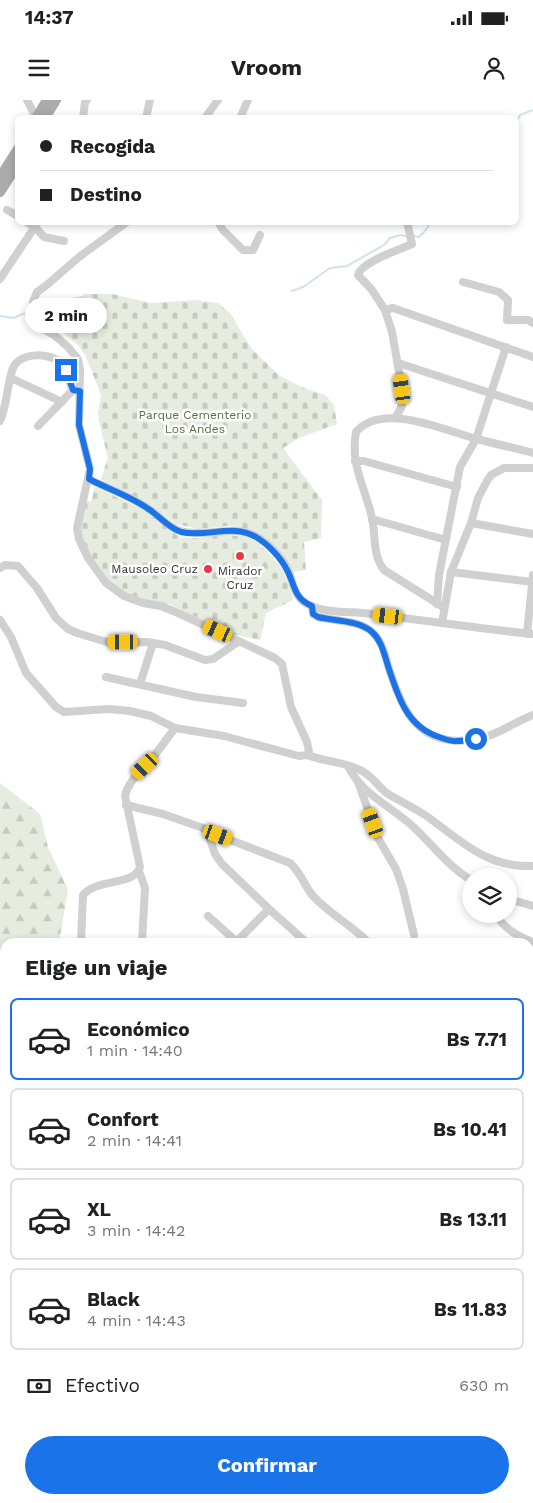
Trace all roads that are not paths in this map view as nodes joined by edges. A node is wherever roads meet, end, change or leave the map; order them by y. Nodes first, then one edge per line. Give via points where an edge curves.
1 (27, 100) edge
2 (47, 100) edge
3 (56, 100) edge
4 (87, 100) edge
5 (150, 100) edge
6 (218, 100) edge
7 (248, 100) edge
8 (34, 115) edge
9 (38, 115) edge
10 (47, 115) edge
11 (83, 115) edge
12 (147, 115) edge
13 (207, 115) edge
14 (241, 115) edge
15 (15, 154) edge
16 (15, 169) edge
17 (0, 178) edge
18 (0, 192) edge
19 (7, 210) dead end
20 (15, 214) edge
21 (36, 225) edge
22 (123, 225) edge
23 (220, 225) edge
24 (408, 225) edge
25 (260, 235) dead end
26 (64, 241) dead end
27 (0, 279) edge
28 (463, 282) dead end
29 (385, 310) junction
30 (533, 323) edge
31 (506, 347) junction
32 (533, 357) edge
33 (398, 363) junction
34 (11, 378) junction
35 (77, 391) junction
36 (492, 393) junction
37 (62, 402) junction
38 (533, 407) edge
39 (396, 418) junction
40 (0, 421) edge
41 (38, 426) dead end
42 (476, 439) junction
43 (533, 453) edge
44 (355, 461) junction
45 (533, 468) edge
46 (89, 479) junction
47 (457, 487) junction
48 (372, 519) junction
49 (471, 523) junction
50 (533, 534) edge
51 (446, 540) junction
52 (0, 568) edge
53 (451, 572) junction
54 (533, 580) edge
55 (312, 606) junction
56 (440, 606) junction
57 (0, 620) edge
58 (442, 623) junction
59 (530, 634) edge
60 (153, 642) junction
61 (238, 642) junction
62 (106, 677) dead end
63 (140, 684) junction
64 (243, 703) dead end
65 (533, 716) edge
66 (175, 728) junction
67 (307, 755) junction
68 (348, 766) junction
69 (357, 780) junction
70 (126, 805) junction
71 (207, 832) junction
72 (533, 866) edge
73 (139, 871) junction
74 (462, 874) edge
75 (517, 902) edge
76 (533, 906) edge
77 (269, 909) junction
78 (208, 916) dead end
79 (503, 923) edge
80 (414, 935) dead end
81 (81, 938) edge
82 (142, 938) edge
83 (233, 938) edge
84 (241, 938) edge
85 (302, 938) edge
86 (363, 938) edge
87 (524, 938) edge

1 - 8 street
2 - 9 main road
3 - 10 main road
4 - 11 street
5 - 12 street
6 - 13 street
7 - 14 street
15 - 17 main road
16 - 18 main road
19 - 20 street
21 - 26 street via 44,237
21 - 27 street
22 - 35 street via 37,292 32,302 38,326 54,335 78,359
23 - 25 street via 243,250 253,250
24 - 29 street via 412,244 370,262 359,272 359,278 372,290
28 - 30 street via 499,292 508,300 507,320
29 - 31 street via 392,308
29 - 33 street
31 - 32 street
31 - 36 street
33 - 36 street
33 - 39 street via 402,406
34 - 35 street via 17,362 42,355 59,362
34 - 37 street
34 - 40 street
35 - 37 street
35 - 46 street via 79,425 90,469
36 - 38 street
36 - 42 street
37 - 41 street
39 - 42 street via 431,424
39 - 44 street via 367,424 356,432
42 - 43 street
42 - 47 street via 460,466
44 - 47 street
44 - 48 street
45 - 49 street via 504,468 491,474 478,498
46 - 55 street via 149,509 179,531 197,534 231,530 257,537 285,566 299,599
46 - 61 street via 78,515 78,533 82,548 106,583 124,596 170,609
47 - 51 street
48 - 51 street
48 - 56 street via 377,558 384,570
49 - 50 street
49 - 53 street
51 - 56 street via 439,575
52 - 60 street via 18,566 56,618 68,629 110,642
53 - 54 street
53 - 56 street
54 - 59 street
55 - 58 street
55 - 65 street via 313,614 318,617 366,627 376,636 405,710 412,721 434,736 456,742 476,739
56 - 58 street
57 - 66 street via 26,673 64,712 130,711 151,716
58 - 59 street
60 - 61 street via 205,660 213,659
60 - 63 street
61 - 67 street via 261,650 282,664 291,707 309,748
62 - 63 street
63 - 64 street via 196,697
66 - 67 street via 224,736 299,756
66 - 70 street via 134,777 125,796
67 - 68 street
68 - 69 street
68 - 72 street via 367,774 387,793 413,807 483,856 498,862
69 - 74 street
69 - 80 street via 378,838 396,869
70 - 71 street via 163,814
70 - 73 street
71 - 77 street via 222,864
71 - 86 street via 290,863 300,872 315,898
73 - 81 street via 129,879 88,890 83,896
73 - 82 street via 146,888
75 - 76 street
77 - 84 street
77 - 85 street
78 - 83 street
79 - 87 street

